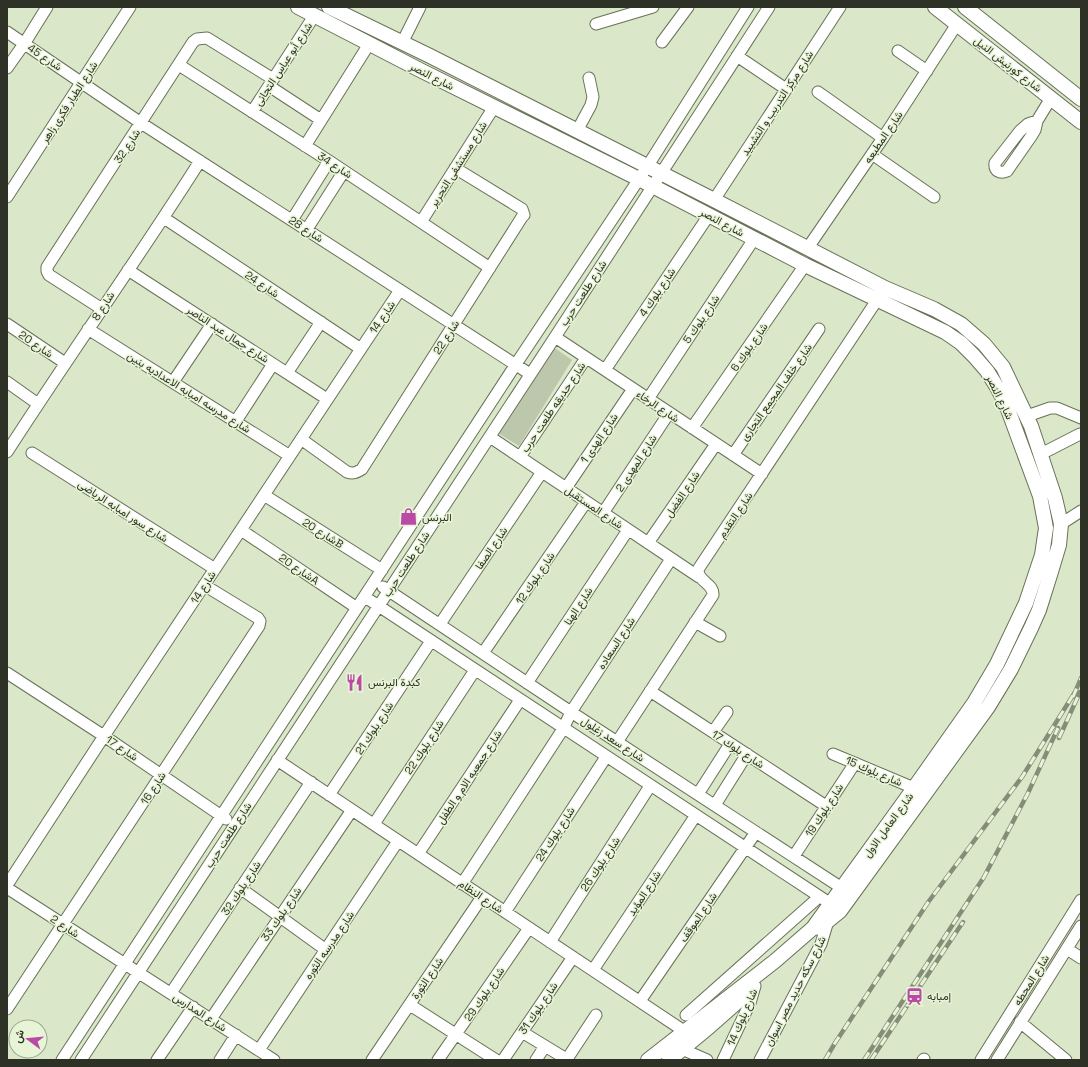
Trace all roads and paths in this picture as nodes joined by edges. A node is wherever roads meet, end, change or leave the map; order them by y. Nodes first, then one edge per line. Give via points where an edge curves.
1 (47, 7) edge
2 (130, 7) edge
3 (298, 7) edge
4 (420, 7) edge
5 (653, 7) edge
6 (688, 7) edge
7 (748, 7) edge
8 (768, 7) edge
9 (840, 7) edge
10 (935, 7) edge
11 (965, 7) edge
12 (334, 8) edge
13 (314, 16) junction
14 (596, 24) dead end
15 (957, 24) junction
16 (7, 32) edge
17 (662, 42) dead end
18 (402, 43) junction
19 (24, 44) junction
20 (369, 44) junction
21 (898, 51) dead end
22 (430, 56) junction
23 (737, 56) junction
24 (179, 65) junction
25 (7, 68) edge
26 (422, 71) junction
27 (927, 71) junction
28 (589, 78) dead end
29 (82, 82) junction
30 (271, 82) junction
31 (786, 88) junction
32 (818, 92) dead end
33 (1051, 98) junction
34 (1081, 99) edge
35 (494, 107) junction
36 (252, 112) junction
37 (321, 120) junction
38 (1037, 121) junction
39 (1081, 122) edge
40 (141, 123) junction
41 (1023, 127) junction
42 (577, 131) junction
43 (1032, 135) junction
44 (883, 138) junction
45 (304, 146) junction
46 (1005, 150) junction
47 (872, 154) junction
48 (1016, 159) junction
49 (200, 161) junction
50 (329, 161) junction
51 (647, 167) junction
52 (455, 168) junction
53 (344, 171) junction
54 (661, 174) junction
55 (639, 179) junction
56 (653, 186) junction
57 (7, 197) edge
58 (934, 197) dead end
59 (714, 200) junction
60 (709, 215) junction
61 (164, 218) junction
62 (292, 220) junction
63 (421, 222) junction
64 (307, 229) junction
65 (754, 239) junction
66 (807, 248) junction
67 (805, 265) junction
68 (490, 268) junction
69 (128, 270) junction
70 (885, 288) junction
71 (400, 290) junction
72 (877, 300) junction
73 (102, 309) junction
74 (321, 322) junction
75 (7, 324) edge
76 (212, 324) junction
77 (454, 325) junction
78 (88, 329) junction
79 (819, 329) dead end
80 (555, 337) junction
81 (361, 349) junction
82 (586, 358) junction
83 (65, 363) junction
84 (273, 364) junction
85 (516, 364) junction
86 (605, 370) junction
87 (287, 373) junction
88 (530, 374) junction
89 (7, 382) edge
90 (173, 382) junction
91 (633, 389) junction
92 (327, 399) junction
93 (648, 399) junction
94 (38, 404) junction
95 (669, 413) junction
96 (1027, 416) junction
97 (1081, 418) edge
98 (236, 421) junction
99 (692, 428) junction
100 (1080, 434) dead end
101 (490, 437) junction
102 (301, 440) junction
103 (716, 444) junction
104 (7, 452) edge
105 (32, 453) dead end
106 (1041, 454) junction
107 (733, 455) junction
108 (290, 456) junction
109 (520, 457) junction
110 (542, 472) junction
111 (762, 474) junction
112 (566, 488) junction
113 (264, 495) junction
114 (586, 502) junction
115 (1081, 511) edge
116 (602, 513) junction
117 (1061, 524) junction
118 (1046, 528) junction
119 (241, 530) junction
120 (628, 530) junction
121 (648, 543) junction
122 (671, 559) junction
123 (215, 569) junction
124 (382, 570) junction
125 (699, 577) junction
126 (375, 581) junction
127 (204, 585) junction
128 (388, 590) junction
129 (365, 597) junction
130 (378, 606) junction
131 (357, 608) junction
132 (695, 622) junction
133 (440, 624) junction
134 (720, 636) dead end
135 (431, 641) junction
136 (483, 653) junction
137 (475, 670) junction
138 (7, 673) edge
139 (528, 683) junction
140 (650, 691) junction
141 (520, 700) junction
142 (572, 712) junction
143 (727, 712) dead end
144 (563, 728) junction
145 (713, 732) junction
146 (104, 736) junction
147 (617, 742) junction
148 (730, 744) junction
149 (747, 754) junction
150 (833, 754) dead end
151 (606, 757) junction
152 (277, 760) junction
153 (855, 763) junction
154 (161, 775) junction
155 (311, 782) junction
156 (650, 786) junction
157 (914, 788) junction
158 (698, 794) junction
159 (329, 795) junction
160 (715, 805) junction
161 (826, 806) junction
162 (352, 810) junction
163 (696, 815) junction
164 (221, 816) junction
165 (374, 824) junction
166 (235, 825) junction
167 (756, 832) junction
168 (398, 841) junction
169 (745, 848) junction
170 (418, 854) junction
171 (794, 856) junction
172 (462, 884) junction
173 (7, 886) edge
174 (240, 888) junction
175 (847, 891) junction
176 (482, 897) junction
177 (1081, 900) edge
178 (830, 904) junction
179 (505, 912) junction
180 (280, 917) junction
181 (828, 921) junction
182 (63, 925) junction
183 (1081, 926) edge
184 (529, 928) junction
185 (550, 942) junction
186 (1067, 949) junction
187 (326, 950) junction
188 (573, 957) junction
189 (1081, 958) edge
190 (124, 964) junction
191 (593, 970) junction
192 (759, 972) junction
193 (138, 973) junction
194 (755, 986) junction
195 (171, 993) junction
196 (640, 1001) junction
197 (410, 1004) junction
198 (193, 1007) junction
199 (7, 1009) edge
200 (596, 1015) dead end
201 (686, 1015) dead end
202 (211, 1019) junction
203 (1020, 1022) junction
204 (684, 1031) junction
205 (522, 1032) junction
206 (456, 1034) junction
207 (236, 1035) junction
208 (545, 1046) junction
209 (682, 1048) junction
210 (259, 1050) junction
211 (695, 1058) edge
212 (62, 1060) edge
213 (81, 1060) edge
214 (157, 1060) edge
215 (220, 1060) edge
216 (274, 1060) edge
217 (372, 1060) edge
218 (438, 1060) edge
219 (496, 1060) edge
220 (503, 1060) edge
221 (536, 1060) edge
222 (568, 1060) edge
223 (648, 1060) edge
224 (669, 1060) edge
225 (707, 1060) edge
226 (722, 1060) edge
227 (760, 1060) edge
228 (980, 1060) edge
229 (997, 1060) edge
230 (1066, 1060) edge

1 - 19 street
2 - 29 street, شارع الطيار فكرى زاهر
3 - 13 main road, شارع النصر
4 - 18 street
5 - 14 street
6 - 17 street
7 - 51 street, شارع طلعت حرب
8 - 23 street, شارع طلعت حرب
9 - 31 street, شارع مركز التدريب و التشييد
10 - 15 main road, شارع كورنيش النيل
11 - 34 main road, شارع كورنيش النيل
12 - 18 main road, شارع النصر
13 - 20 main road, شارع النصر
13 - 30 street, شارع أبو عباس التجانى
15 - 27 street, شارع المطبعه
15 - 33 main road, شارع كورنيش النيل
16 - 19 street, شارع 45
18 - 22 main road, شارع النصر
19 - 25 street
19 - 29 street, شارع 45
20 - 26 main road, شارع النصر
20 - 37 street
21 - 27 street
22 - 26 main road
22 - 42 main road, شارع النصر
23 - 31 street
23 - 54 street, شارع طلعت حرب
24 - 30 street, شارع 32 via 197,39 207,38
24 - 36 street, شارع 34
24 - 40 street, شارع 32
26 - 35 main road, شارع النصر
27 - 44 street, شارع المطبعه
28 - 42 street via 593,97
29 - 40 street, شارع 28
29 - 57 street, شارع الطيار فكرى زاهر
30 - 36 street, شارع أبو عباس التجانى
30 - 37 street, شارع 32
31 - 59 street, شارع مركز التدريب و التشييد
32 - 44 street
33 - 38 street
33 - 39 main road, شارع كورنيش النيل
35 - 52 street, شارع مستشفى التحرير
35 - 55 main road, شارع النصر
36 - 45 street, شارع 34
37 - 45 street
38 - 41 street
38 - 43 street
40 - 49 street, شارع 28
40 - 73 street, شارع 32 via 47,267 49,275
41 - 43 street
41 - 46 street
42 - 51 main road, شارع النصر
43 - 48 street
44 - 47 street, شارع المطبعه
45 - 50 street, شارع 34
46 - 48 street
46 - 48 street via 995,163 1000,172 1007,171
47 - 58 street
47 - 66 street, شارع المطبعه
49 - 61 street, شارع 8
49 - 62 street, شارع 28
50 - 53 street, شارع 34
50 - 62 street
51 - 54 main road, شارع النصر
51 - 55 street, شارع طلعت حرب
52 - 63 street, شارع مستشفى التحرير
52 - 68 street, شارع 22 via 524,212
53 - 63 street, شارع 34
53 - 64 street
54 - 56 street, شارع طلعت حرب
54 - 59 main road, شارع النصر
55 - 56 main road, شارع النصر
55 - 85 street, شارع طلعت حرب
56 - 60 main road, شارع النصر
56 - 80 street, شارع طلعت حرب
59 - 66 main road, شارع النصر
60 - 65 main road, شارع النصر
60 - 86 street, شارع بلوك 4
61 - 69 street, شارع 8
61 - 74 street, شارع 24
62 - 64 street, شارع 28
63 - 68 street, شارع 34
64 - 71 street, شارع 28
65 - 67 main road, شارع النصر
65 - 93 street, شارع بلوك 5
66 - 70 main road, شارع النصر
67 - 72 main road, شارع النصر
67 - 99 street, شارع بلوك 6
68 - 77 street, شارع 22
69 - 73 street, شارع 8
69 - 76 street, شارع جمال عبد الناصر
70 - 72 street, شارع التقدم
70 - 96 main road, شارع النصر via 961,324 984,344 1003,367
71 - 77 street, شارع 28
71 - 81 street, شارع 14
72 - 111 street, شارع التقدم
72 - 118 main road, شارع النصر via 945,332 970,352 987,371 1006,404 1040,496
73 - 78 street, شارع 8
74 - 81 street, شارع 24
74 - 87 street
75 - 83 street, شارع 20
76 - 84 street, شارع جمال عبد الناصر
76 - 90 street
77 - 85 street, شارع 28
77 - 102 street, شارع 22 via 362,469 352,474 347,472
78 - 83 street, شارع 8
78 - 90 street, شارع مدرسه امبابه الاعداديه بنين
79 - 107 street, شارع خلف المجمع التجارى
80 - 82 street, شارع الرخاء
80 - 88 street, شارع طلعت حرب
81 - 92 street, شارع 14
82 - 86 street, شارع الرخاء
82 - 109 street, شارع حديقه طلعت حرب
83 - 94 street, شارع 8
84 - 87 street, شارع جمال عبد الناصر
84 - 98 street
85 - 88 street, شارع 28
85 - 124 street, شارع طلعت حرب
86 - 91 street, شارع الرخاء
87 - 92 street, شارع جمال عبد الناصر
88 - 101 street, شارع طلعت حرب
89 - 94 street
90 - 98 street, شارع مدرسه امبابه الاعداديه بنين
91 - 93 street, شارع الرخاء
91 - 112 street, شارع الهدى 1
92 - 102 street, شارع 14
93 - 95 street, شارع الرخاء
94 - 104 street, شارع 8
95 - 99 street, شارع الرخاء
95 - 116 street, شارع المهدى 2
96 - 97 street via 1057,408
96 - 106 main road, شارع النصر
98 - 108 street, شارع مدرسه امبابه الاعداديه بنين
99 - 103 street, شارع الرخاء
100 - 106 street
101 - 109 street, شارع المستقبل
101 - 128 street, شارع طلعت حرب
102 - 108 street, شارع 14
103 - 107 street, شارع الرخاء
103 - 121 street, شارع الفضل
105 - 123 street, شارع سور امبابه الرياضى
106 - 117 main road, شارع النصر
107 - 111 street, شارع الرخاء
108 - 113 street, شارع 14
109 - 110 street, شارع المستقبل
110 - 112 street, شارع المستقبل
110 - 133 street, شارع الصفا
111 - 125 street, شارع التقدم via 699,568
112 - 114 street, شارع المستقبل
113 - 119 street, شارع 14
113 - 124 street, شارع 20B
114 - 116 street, شارع المستقبل
114 - 136 street, شارع بلوك 12
115 - 117 street
116 - 120 street, شارع المستقبل
117 - 118 main road
117 - 175 main road, شارع العامل الاول via 1059,545 1039,610 1011,670 988,707
118 - 157 main road, شارع العامل الاول via 1042,555 1026,603 997,664 974,703
119 - 123 street, شارع 14
119 - 131 street, شارع 20A
120 - 121 street, شارع المستقبل
120 - 139 street, شارع الهنا
121 - 122 street, شارع المستقبل
122 - 125 street, شارع المستقبل
122 - 142 street, شارع السعاده
123 - 127 street, شارع 14
124 - 126 street, شارع طلعت حرب
125 - 132 street via 712,589 713,595
126 - 128 street, شارع سعد زغلول
126 - 129 street, شارع طلعت حرب
127 - 146 street, شارع 14
127 - 154 street, شارع 16 via 258,618 260,624
128 - 130 street, شارع طلعت حرب
128 - 133 street, شارع سعد زغلول
129 - 130 street, شارع سعد زغلول
129 - 131 street, شارع طلعت حرب
130 - 135 street, شارع سعد زغلول
130 - 152 street, شارع طلعت حرب
131 - 164 street, شارع طلعت حرب
132 - 134 street
132 - 140 street
133 - 136 street, شارع سعد زغلول
135 - 137 street, شارع سعد زغلول
135 - 159 street, شارع بلوك 21
136 - 139 street, شارع سعد زغلول
137 - 141 street, شارع سعد زغلول
137 - 165 street, شارع بلوك 22
138 - 146 street, شارع 17
139 - 142 street, شارع سعد زغلول
140 - 145 street, شارع بلوك 17
140 - 147 street
141 - 144 street, شارع سعد زغلول
141 - 170 street, شارع جمعيه الام و الطفل
142 - 144 street, شارع السعاده
142 - 147 street, شارع سعد زغلول
143 - 145 street
144 - 151 street, شارع سعد زغلول
144 - 172 street
145 - 148 street, شارع بلوك 17
146 - 154 street, شارع 17
146 - 173 street, شارع 14
147 - 158 street, شارع سعد زغلول
148 - 149 street, شارع بلوك 17
148 - 158 street
149 - 160 street
149 - 161 street, شارع بلوك 17
150 - 153 street, شارع بلوك 15
151 - 156 street, شارع سعد زغلول
151 - 179 street, شارع بلوك 24
152 - 155 street, شارع النظام
152 - 166 street, شارع طلعت حرب
153 - 157 street, شارع بلوك 15
153 - 161 street, شارع بلوك 19
154 - 164 street, شارع 17
154 - 182 street, شارع 16
155 - 159 street, شارع النظام
155 - 174 street, شارع بلوك 32
156 - 163 street, شارع سعد زغلول
156 - 185 street, شارع بلوك 26
157 - 175 main road, شارع العامل الاول
158 - 160 street, شارع سعد زغلول
159 - 162 street, شارع النظام
160 - 167 street, شارع سعد زغلول
161 - 171 street, شارع بلوك 19
162 - 165 street, شارع النظام
162 - 180 street, شارع بلوك 33
163 - 169 street, شارع سعد زغلول
163 - 191 street, شارع المؤيد
164 - 166 street, شارع 17
164 - 190 street, شارع طلعت حرب
165 - 168 street, شارع النظام
166 - 193 street, شارع طلعت حرب
167 - 169 street, شارع الموقف
167 - 171 street, شارع سعد زغلول
168 - 170 street, شارع النظام
168 - 187 street, شارع مدرسه الثوره
169 - 178 street, شارع سعد زغلول
169 - 196 street, شارع الموقف
170 - 172 street, شارع النظام
171 - 175 street, شارع سعد زغلول
172 - 176 street, شارع النظام
173 - 182 street, شارع 2
174 - 180 street
174 - 195 street, شارع بلوك 32
175 - 178 main road, شارع العامل الاول
176 - 179 street, شارع النظام
176 - 197 street, شارع الثورة
177 - 228 street, شارع المحطه
178 - 181 main road, شارع العامل الاول
178 - 192 main road, شارع العامل الاول via 806,935
178 - 201 street
179 - 184 street, شارع النظام
180 - 187 street
180 - 202 street, شارع بلوك 33
181 - 194 main road, شارع العامل الاول
181 - 227 street, شارع سكه حديد مصر اسوان via 820,944
182 - 190 street, شارع 2
182 - 199 street, شارع 16
183 - 186 street, شارع المحطه
184 - 185 street, شارع النظام
184 - 206 street, شارع بلوك 29
185 - 188 street, شارع النظام
186 - 189 street
186 - 203 street, شارع المحطه
187 - 210 street, شارع مدرسه الثوره
188 - 191 street, شارع النظام
188 - 205 street, شارع بلوك 31
190 - 193 street, شارع المدارس
190 - 212 street, شارع طلعت حرب
191 - 196 street, شارع النظام
192 - 194 street, شارع بلوك 14
192 - 204 main road, شارع العامل الاول
193 - 195 street, شارع المدارس
193 - 213 street, شارع طلعت حرب
194 - 209 main road, شارع العامل الاول
194 - 226 street, شارع بلوك 14 via 750,1003
195 - 198 street, شارع المدارس
196 - 204 street, شارع النظام
197 - 206 street
197 - 217 street, شارع الثورة
198 - 202 street, شارع المدارس
198 - 214 street
200 - 222 street
202 - 207 street, شارع المدارس
203 - 229 street, شارع المحطه
203 - 230 street
204 - 223 main road, شارع العامل الاول
205 - 208 street
205 - 220 street, شارع بلوك 31
206 - 218 street, شارع بلوك 29
206 - 219 street
207 - 210 street, شارع المدارس
207 - 215 street
208 - 221 street
208 - 222 street
209 - 211 street
209 - 224 main road, شارع العامل الاول
210 - 216 street, شارع المدارس
211 - 225 street

